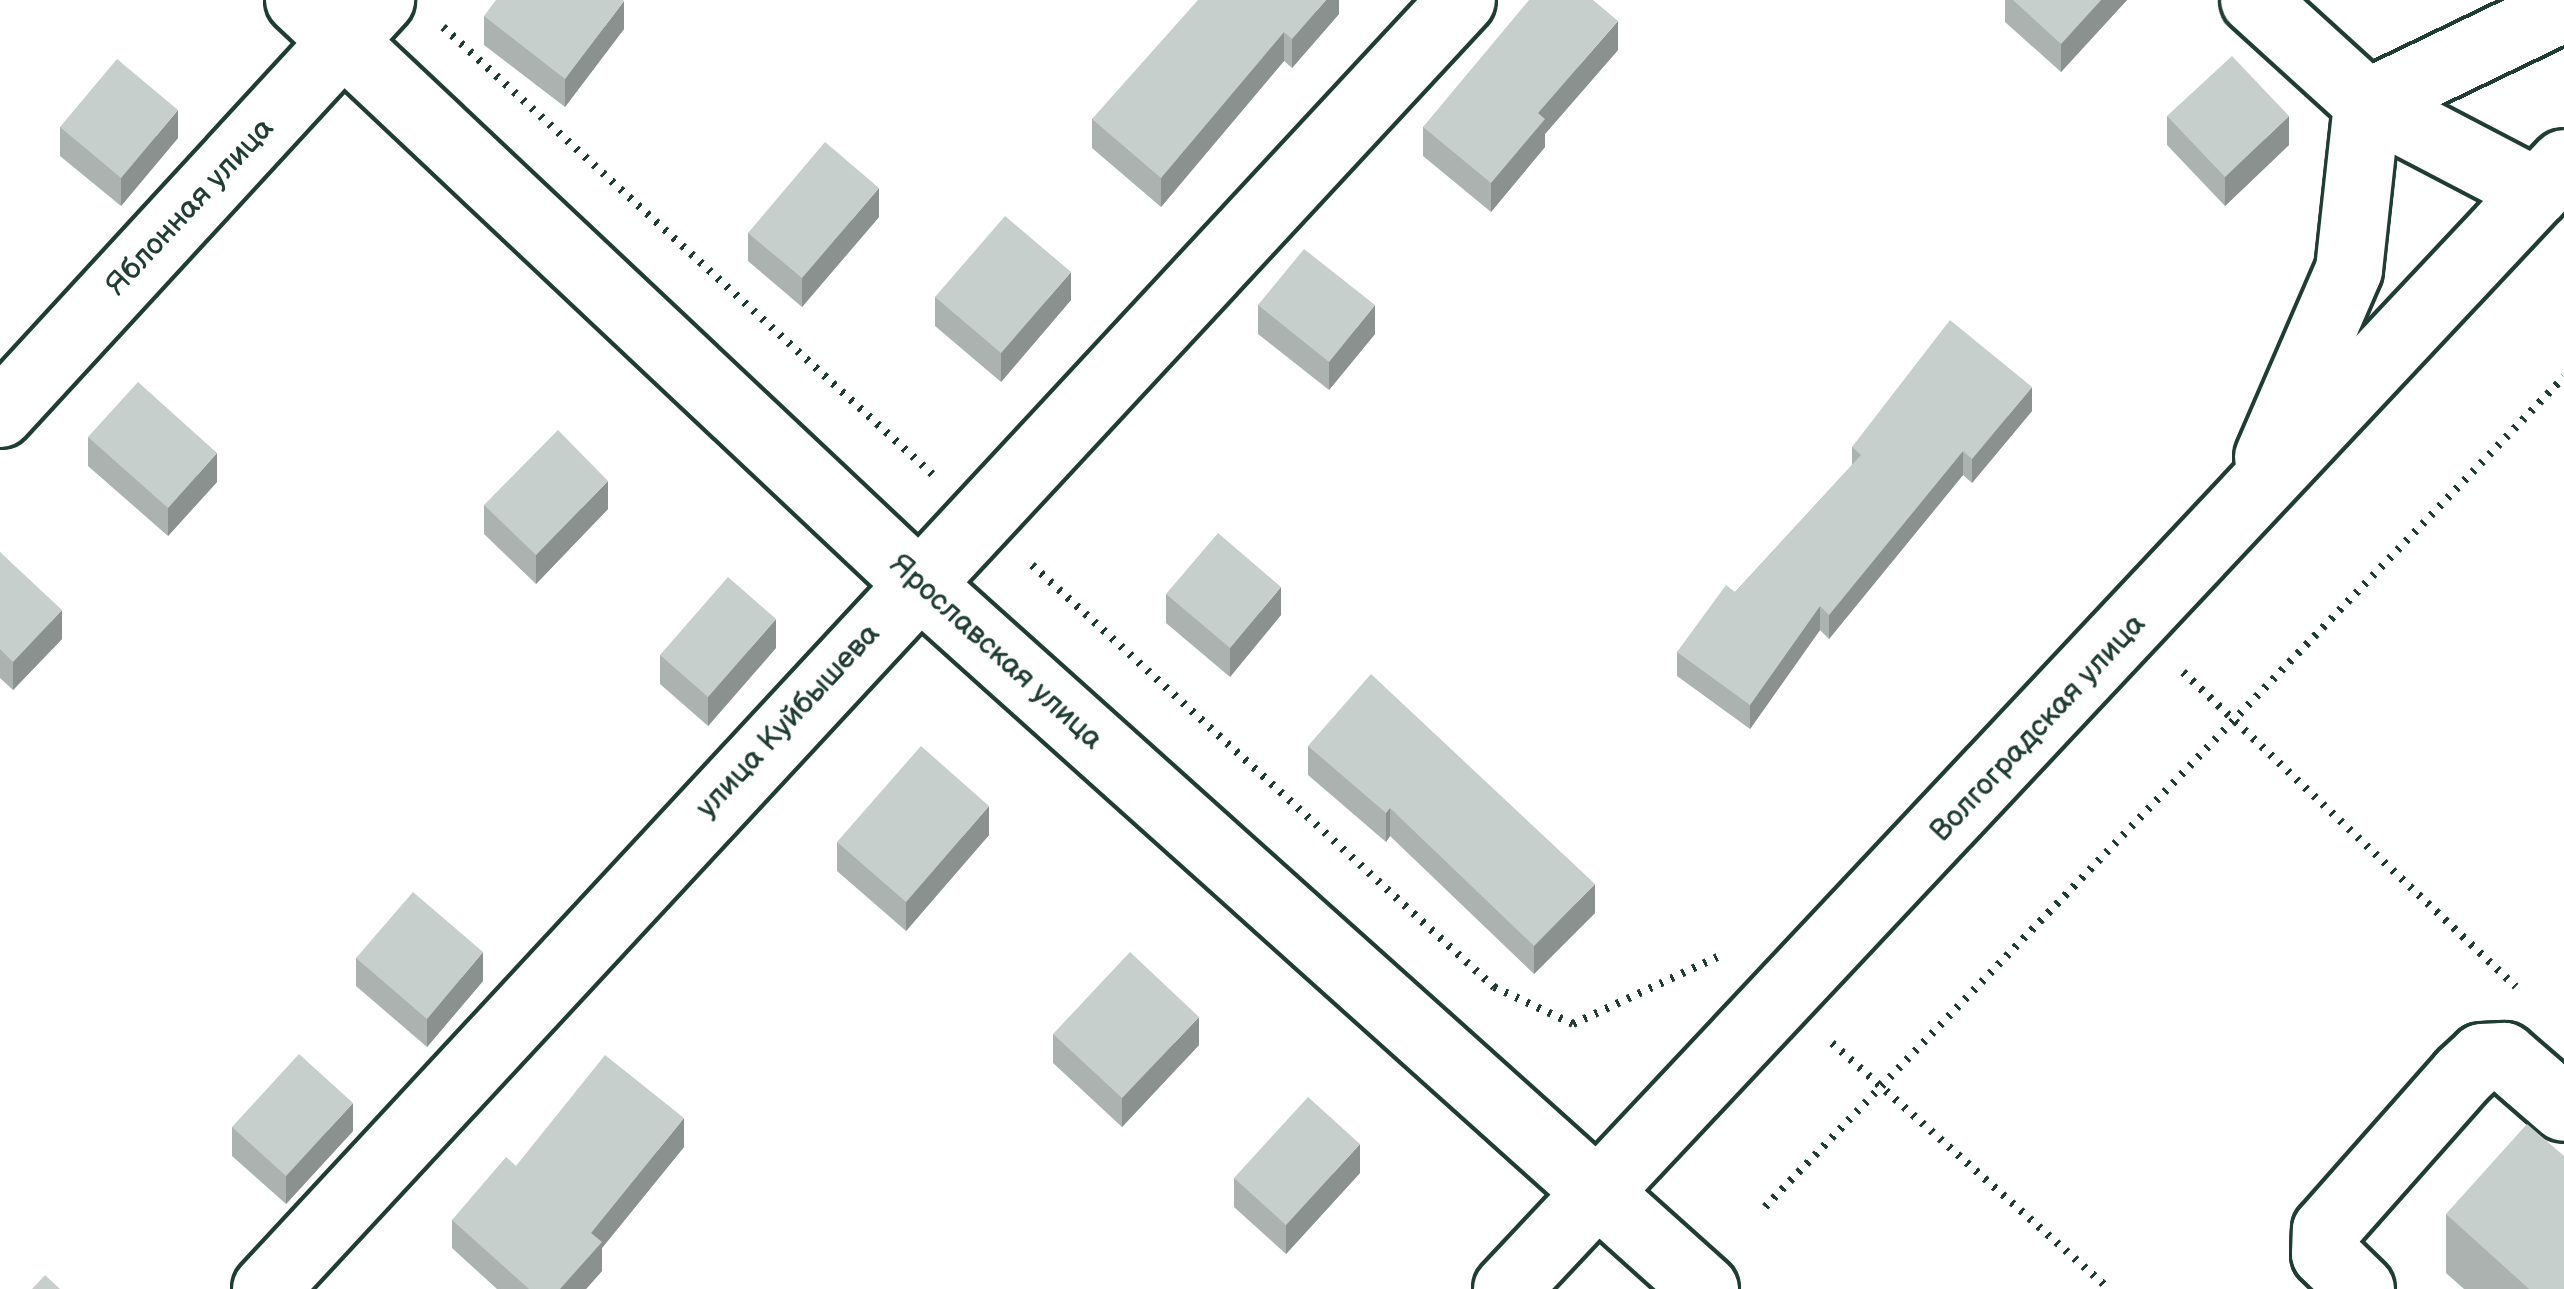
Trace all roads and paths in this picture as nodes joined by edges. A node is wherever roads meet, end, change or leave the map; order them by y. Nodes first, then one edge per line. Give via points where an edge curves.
1 (1462, 0) edge
2 (2254, 0) edge
3 (2564, 8) edge
4 (363, 14) edge
5 (2367, 103) junction
6 (2550, 178) edge
7 (2564, 377) edge
8 (0, 414) edge
9 (2249, 501) junction
10 (978, 516) junction
11 (916, 581) junction
12 (2134, 626) junction
13 (2236, 722) junction
14 (1784, 1000) junction
15 (2530, 1000) dead end
16 (1885, 1090) junction
17 (2564, 1108) edge
18 (1602, 1196) junction
19 (1766, 1207) dead end
20 (266, 1289) edge
21 (1507, 1289) edge
22 (1705, 1289) edge
23 (2109, 1289) edge
24 (2361, 1289) edge

1 - 10 street, улица Куйбышева
2 - 5 street
3 - 5 street
4 - 8 street, Яблонная улица
4 - 10 path
4 - 11 street, Ярославская улица
5 - 6 street
5 - 9 street via 2349,269
6 - 9 street, Волгоградская улица
7 - 13 path
9 - 12 street, Волгоградская улица
10 - 11 street, улица Куйбышева
10 - 14 path via 1494,987 1573,1024 1733,949
11 - 18 street, Ярославская улица
11 - 20 street, улица Куйбышева
12 - 13 path
12 - 14 street, Волгоградская улица
13 - 15 path
13 - 16 path
14 - 16 path
14 - 18 street, Волгоградская улица
16 - 19 path
16 - 23 path
17 - 24 street via 2504,1056 2482,1058 2326,1230 2326,1254
18 - 21 street, Волгоградская улица
18 - 22 street, Ярославская улица

